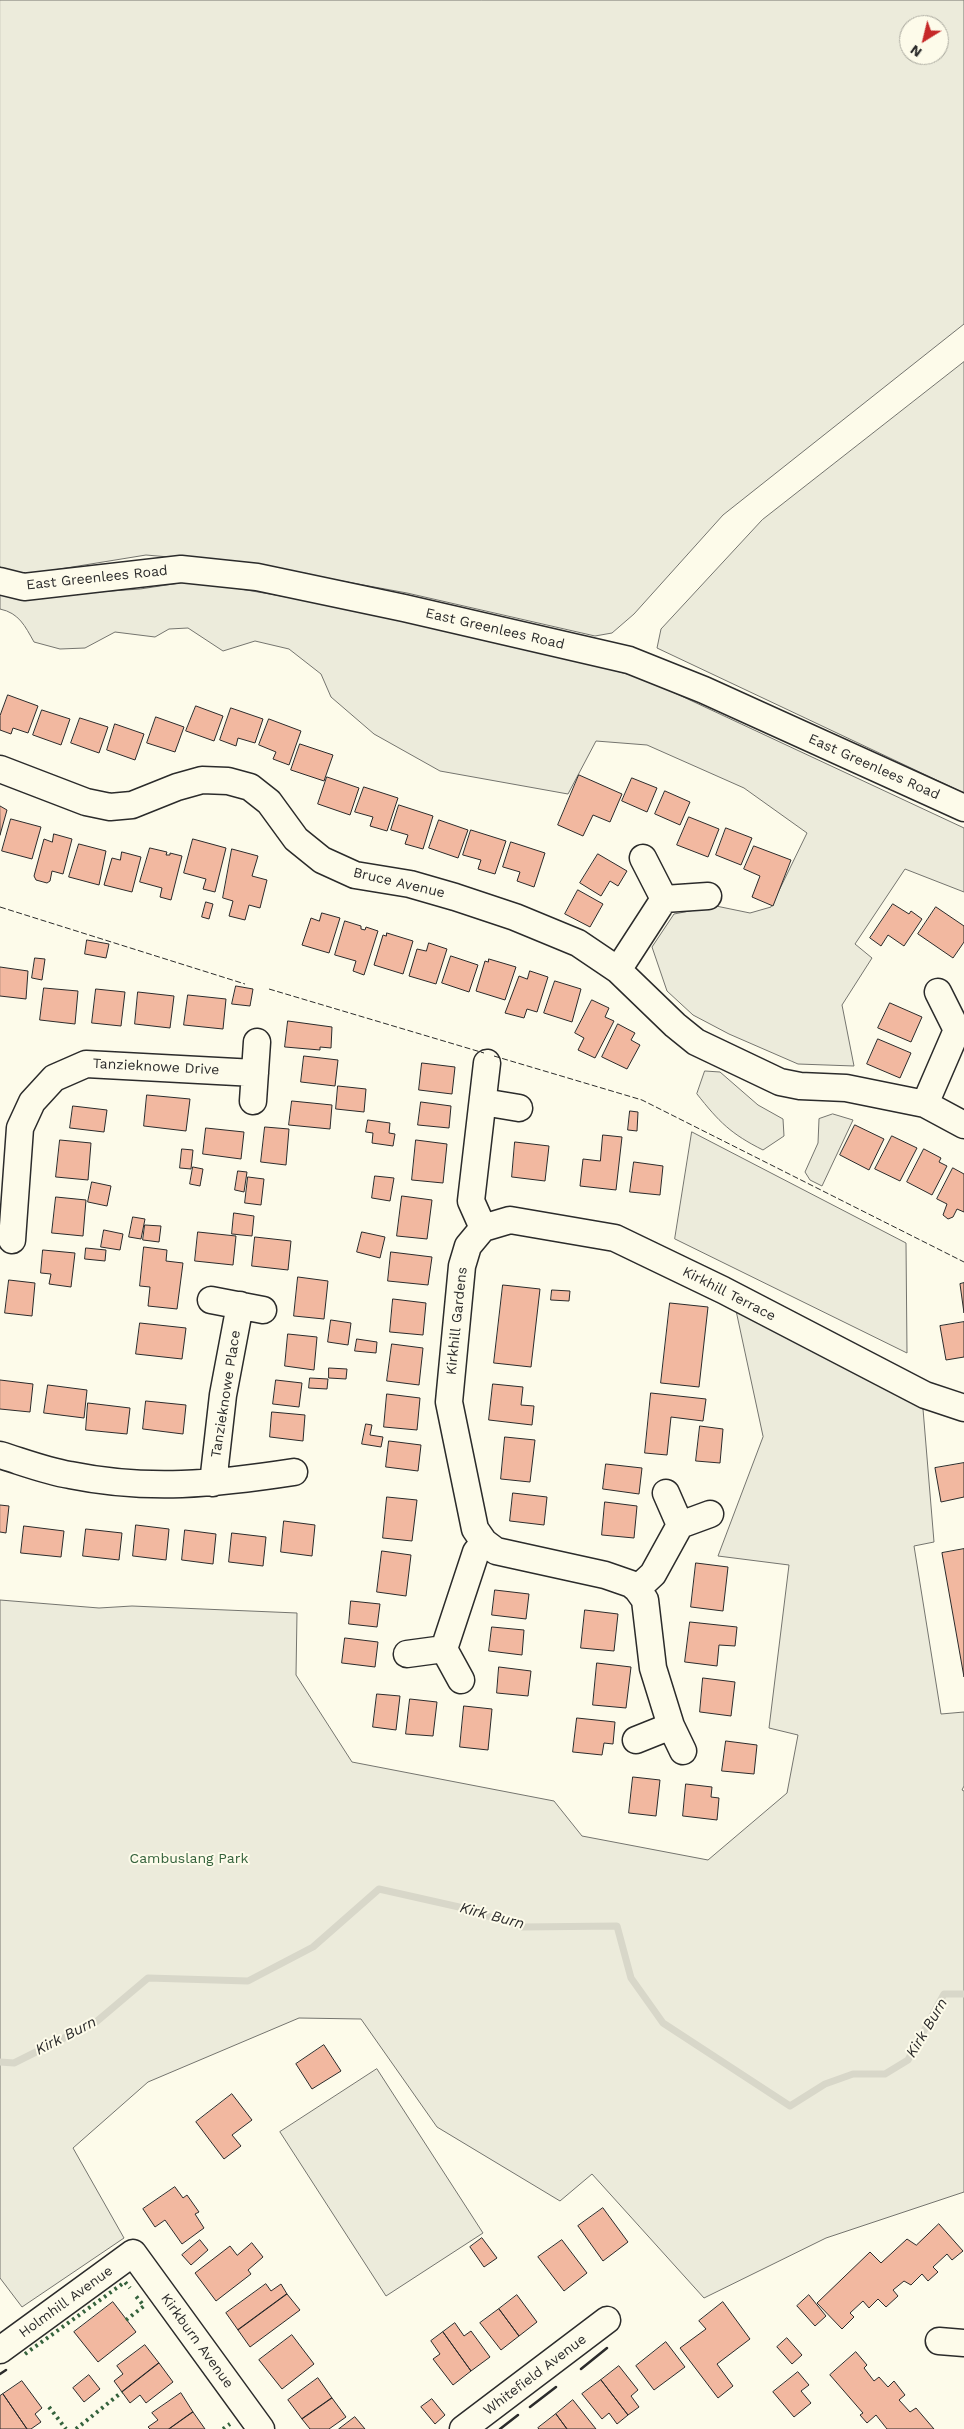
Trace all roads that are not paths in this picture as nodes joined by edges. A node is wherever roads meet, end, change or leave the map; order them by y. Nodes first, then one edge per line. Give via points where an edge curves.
1 (0, 581) edge
2 (0, 769) edge
3 (964, 808) edge
4 (643, 858) dead end
5 (708, 896) dead end
6 (664, 898) junction
7 (618, 970) junction
8 (938, 992) dead end
9 (960, 1029) edge
10 (257, 1042) dead end
11 (486, 1063) dead end
12 (256, 1073) junction
13 (253, 1101) dead end
14 (484, 1102) junction
15 (925, 1104) junction
16 (519, 1108) dead end
17 (964, 1125) edge
18 (7, 1210) edge
19 (483, 1228) junction
20 (12, 1240) dead end
21 (211, 1300) dead end
22 (964, 1408) edge
23 (0, 1455) edge
24 (294, 1472) dead end
25 (213, 1483) junction
26 (666, 1493) dead end
27 (710, 1514) dead end
28 (680, 1525) junction
29 (484, 1542) junction
30 (637, 1589) junction
31 (444, 1649) junction
32 (407, 1654) dead end
33 (461, 1680) dead end
34 (671, 1726) junction
35 (636, 1740) dead end
36 (683, 1751) dead end
37 (133, 2253) joint
38 (606, 2320) dead end
39 (0, 2350) edge
40 (260, 2429) edge
41 (463, 2429) edge

1 - 3 street, East Greenlees Road via 24,587 181,568 257,577 620,658 704,690
2 - 7 street, Bruce Avenue via 110,808 132,805 202,780 228,781 250,787 269,802 296,839 322,860 355,875 456,896 515,917 578,943
4 - 6 street
5 - 6 street
6 - 7 street
7 - 15 street, Bruce Avenue via 696,1042 780,1082 846,1088
8 - 9 street
9 - 15 street
10 - 12 street
11 - 14 street
12 - 13 street
12 - 18 street, Tanzieknowe Drive via 116,1064 86,1064 65,1071 32,1102 20,1128
14 - 16 street
14 - 19 street via 471,1200
15 - 17 street, Bruce Avenue
18 - 20 street, Tanzieknowe Drive
19 - 22 street, Kirkhill Terrace via 510,1220 615,1238 925,1395
19 - 29 street, Kirkhill Gardens via 468,1246 462,1266 449,1402 475,1529
21 - 25 street, Tanzieknowe Place via 252,1308 221,1412
23 - 25 street via 69,1475 122,1483 167,1486
24 - 25 street
26 - 28 street
27 - 28 street
28 - 30 street via 653,1574
29 - 30 street via 496,1551 605,1575
29 - 31 street via 476,1552
30 - 34 street via 645,1600 653,1668
31 - 32 street
31 - 33 street
34 - 35 street
34 - 36 street
37 - 39 street, Holmhill Avenue
37 - 40 street, Kirkburn Avenue
38 - 41 street, Whitefield Avenue

